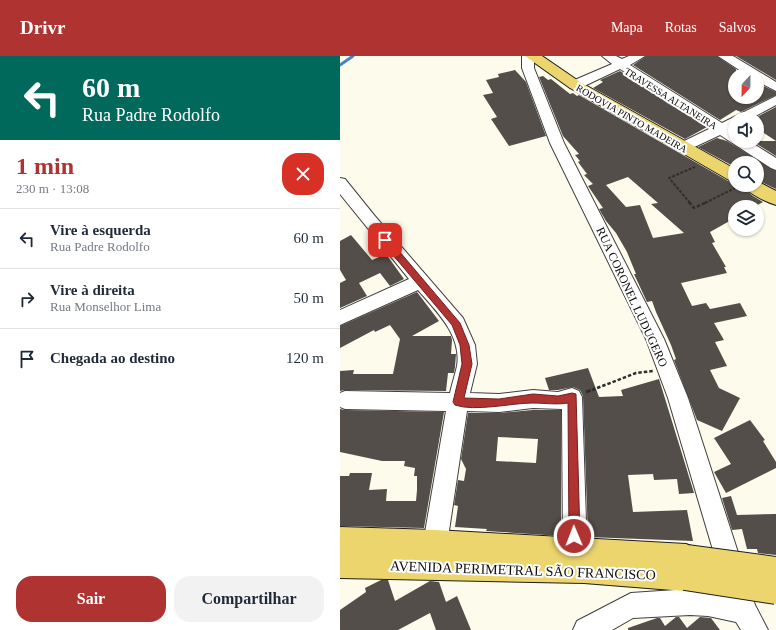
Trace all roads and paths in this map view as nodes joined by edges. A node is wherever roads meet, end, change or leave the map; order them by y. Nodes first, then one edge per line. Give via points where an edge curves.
1 (528, 56) edge
2 (532, 56) edge
3 (608, 56) edge
4 (640, 56) edge
5 (724, 56) edge
6 (619, 65) junction
7 (744, 68) edge
8 (764, 80) edge
9 (575, 85) junction
10 (776, 87) edge
11 (776, 100) edge
12 (753, 112) edge
13 (728, 126) edge
14 (721, 129) junction
15 (728, 134) edge
16 (683, 147) junction
17 (749, 148) edge
18 (709, 161) junction
19 (776, 166) edge
20 (728, 172) edge
21 (340, 183) edge
22 (728, 191) edge
23 (764, 192) edge
24 (776, 199) edge
25 (420, 281) junction
26 (340, 318) edge
27 (668, 372) junction
28 (572, 397) junction
29 (345, 400) dead end
30 (458, 402) junction
31 (340, 541) edge
32 (435, 544) junction
33 (575, 552) junction
34 (340, 564) edge
35 (685, 568) junction
36 (776, 570) edge
37 (776, 591) edge
38 (749, 620) edge
39 (586, 630) edge

1 - 27 street, RUA CORONEL LUDUGERO via 528,68 557,143 655,339
2 - 9 main road, RODOVIA PINTO MADEIRA
3 - 6 street, TRAVESSA ALTANEIRA
4 - 6 street
5 - 7 street
6 - 9 street
6 - 14 street, TRAVESSA ALTANEIRA
8 - 10 street
9 - 16 main road, RODOVIA PINTO MADEIRA
11 - 12 street
13 - 14 street
14 - 15 street, TRAVESSA ALTANEIRA
14 - 16 street
16 - 18 main road, RODOVIA PINTO MADEIRA
17 - 19 street
18 - 20 main road, RODOVIA PINTO MADEIRA
18 - 22 path via 669,178 694,208
21 - 25 street
23 - 24 main road
25 - 26 street
25 - 30 street via 456,323 465,345 467,364
27 - 28 path via 644,371
27 - 38 street, RUA CORONEL LUDUGERO via 722,545
28 - 30 street via 499,403
28 - 33 street
29 - 30 street
30 - 32 street
31 - 32 main road, AVENIDA PERIMETRAL SÃO FRANCISCO
32 - 33 main road, AVENIDA PERIMETRAL SÃO FRANCISCO
33 - 35 main road, AVENIDA PERIMETRAL SÃO FRANCISCO
34 - 35 main road, AVENIDA PERIMETRAL SÃO FRANCISCO via 576,569
35 - 36 main road, AVENIDA PERIMETRAL SÃO FRANCISCO, bridge
35 - 37 main road, AVENIDA PERIMETRAL SÃO FRANCISCO, bridge
38 - 39 street via 708,603 690,602 631,606

